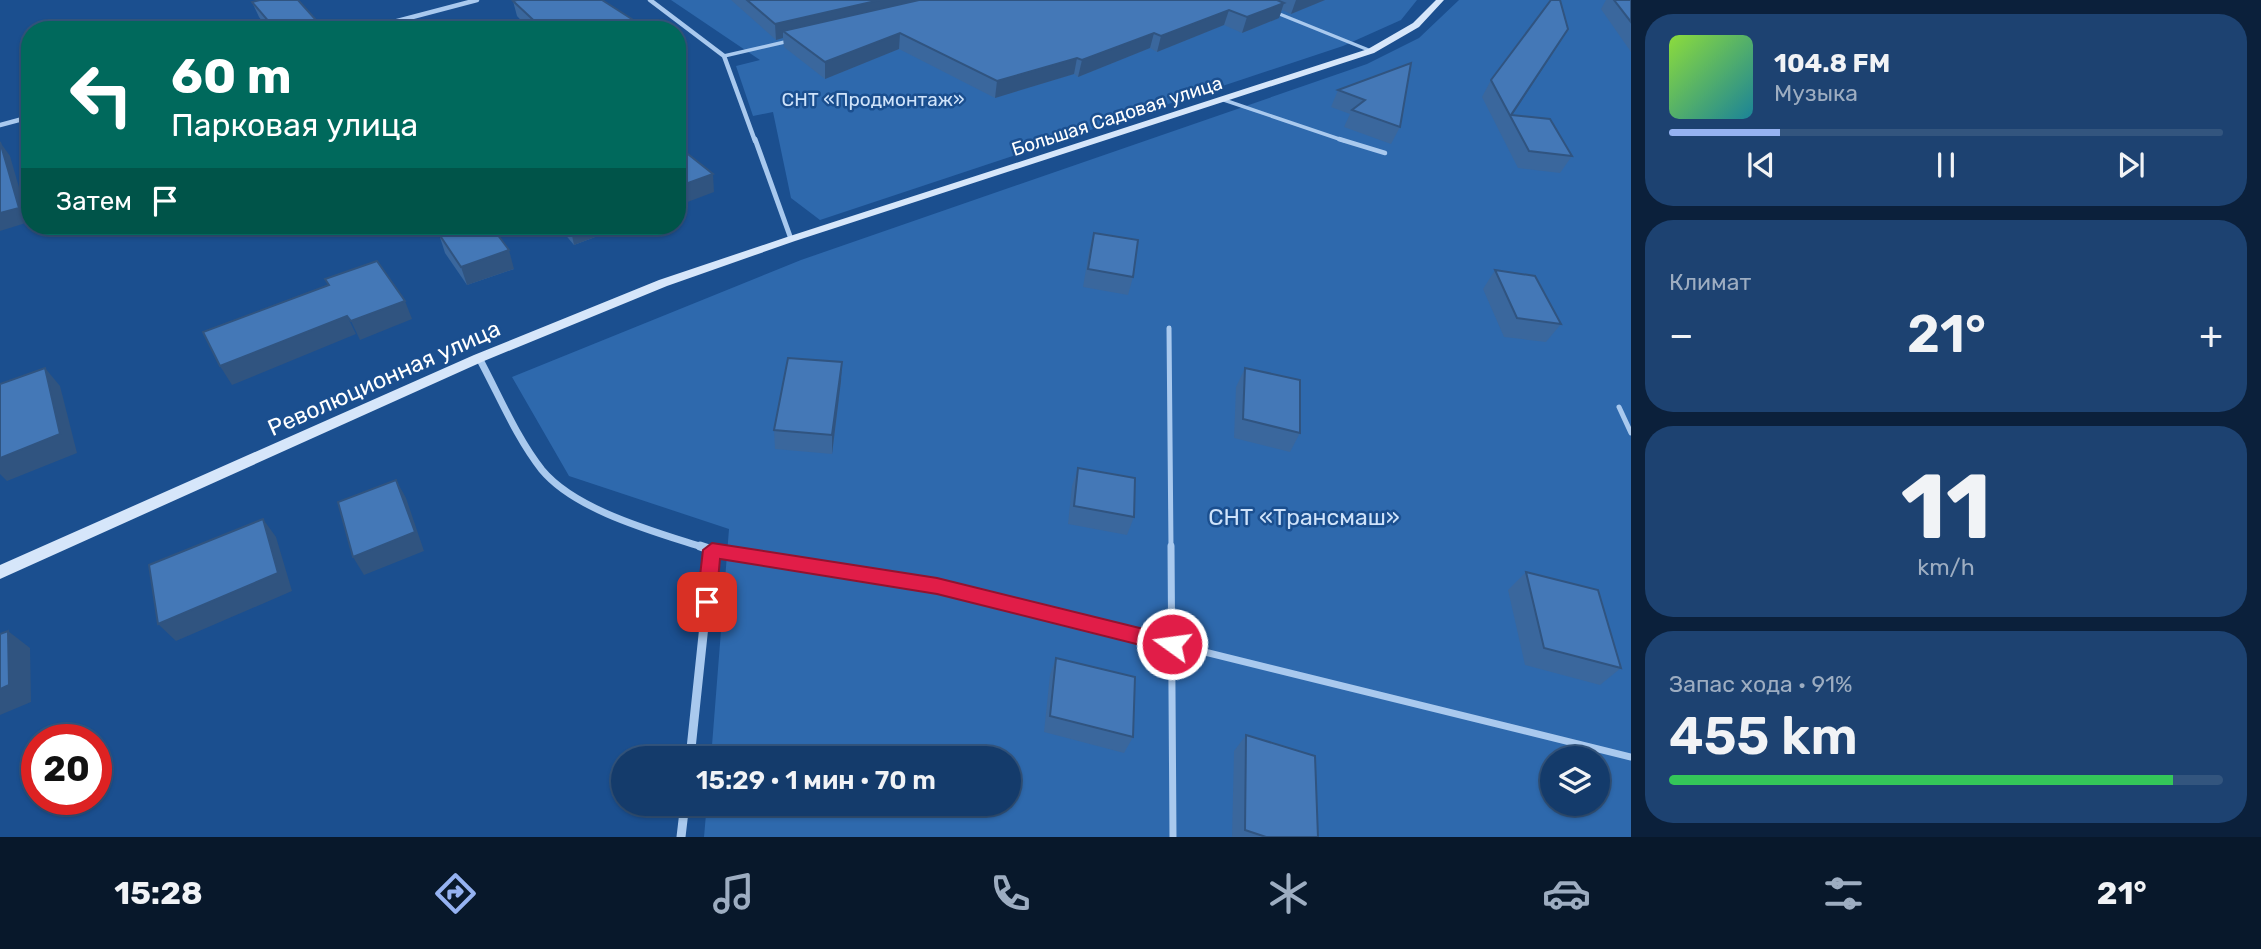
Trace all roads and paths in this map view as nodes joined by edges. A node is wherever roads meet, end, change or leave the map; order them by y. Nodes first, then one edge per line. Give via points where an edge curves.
1 (477, 0) edge
2 (650, 0) edge
3 (1440, 0) edge
4 (1270, 10) edge
5 (397, 21) edge
6 (678, 21) edge
7 (686, 27) edge
8 (791, 40) edge
9 (1371, 51) junction
10 (724, 56) junction
11 (1224, 100) junction
12 (21, 119) edge
13 (0, 125) edge
14 (1385, 153) dead end
15 (791, 239) junction
16 (1169, 328) dead end
17 (479, 358) junction
18 (1619, 407) dead end
19 (1631, 433) edge
20 (712, 550) junction
21 (0, 572) edge
22 (1172, 644) junction
23 (691, 746) edge
24 (1631, 757) edge
25 (683, 816) edge
26 (681, 837) edge
27 (1173, 837) edge

1 - 5 street
2 - 6 street
3 - 9 street, Большая Садовая улица via 1416,25
4 - 9 lane
7 - 10 street
8 - 10 lane
9 - 11 street, Большая Садовая улица
10 - 15 street
11 - 14 lane
11 - 15 street, Большая Садовая улица
12 - 13 street
15 - 17 street, Революционная улица via 663,283
16 - 22 lane
17 - 20 street via 543,472 581,498 649,529
17 - 21 street, Революционная улица
18 - 19 lane
20 - 22 lane via 937,586
20 - 23 street
22 - 24 lane
22 - 27 lane
25 - 26 street

